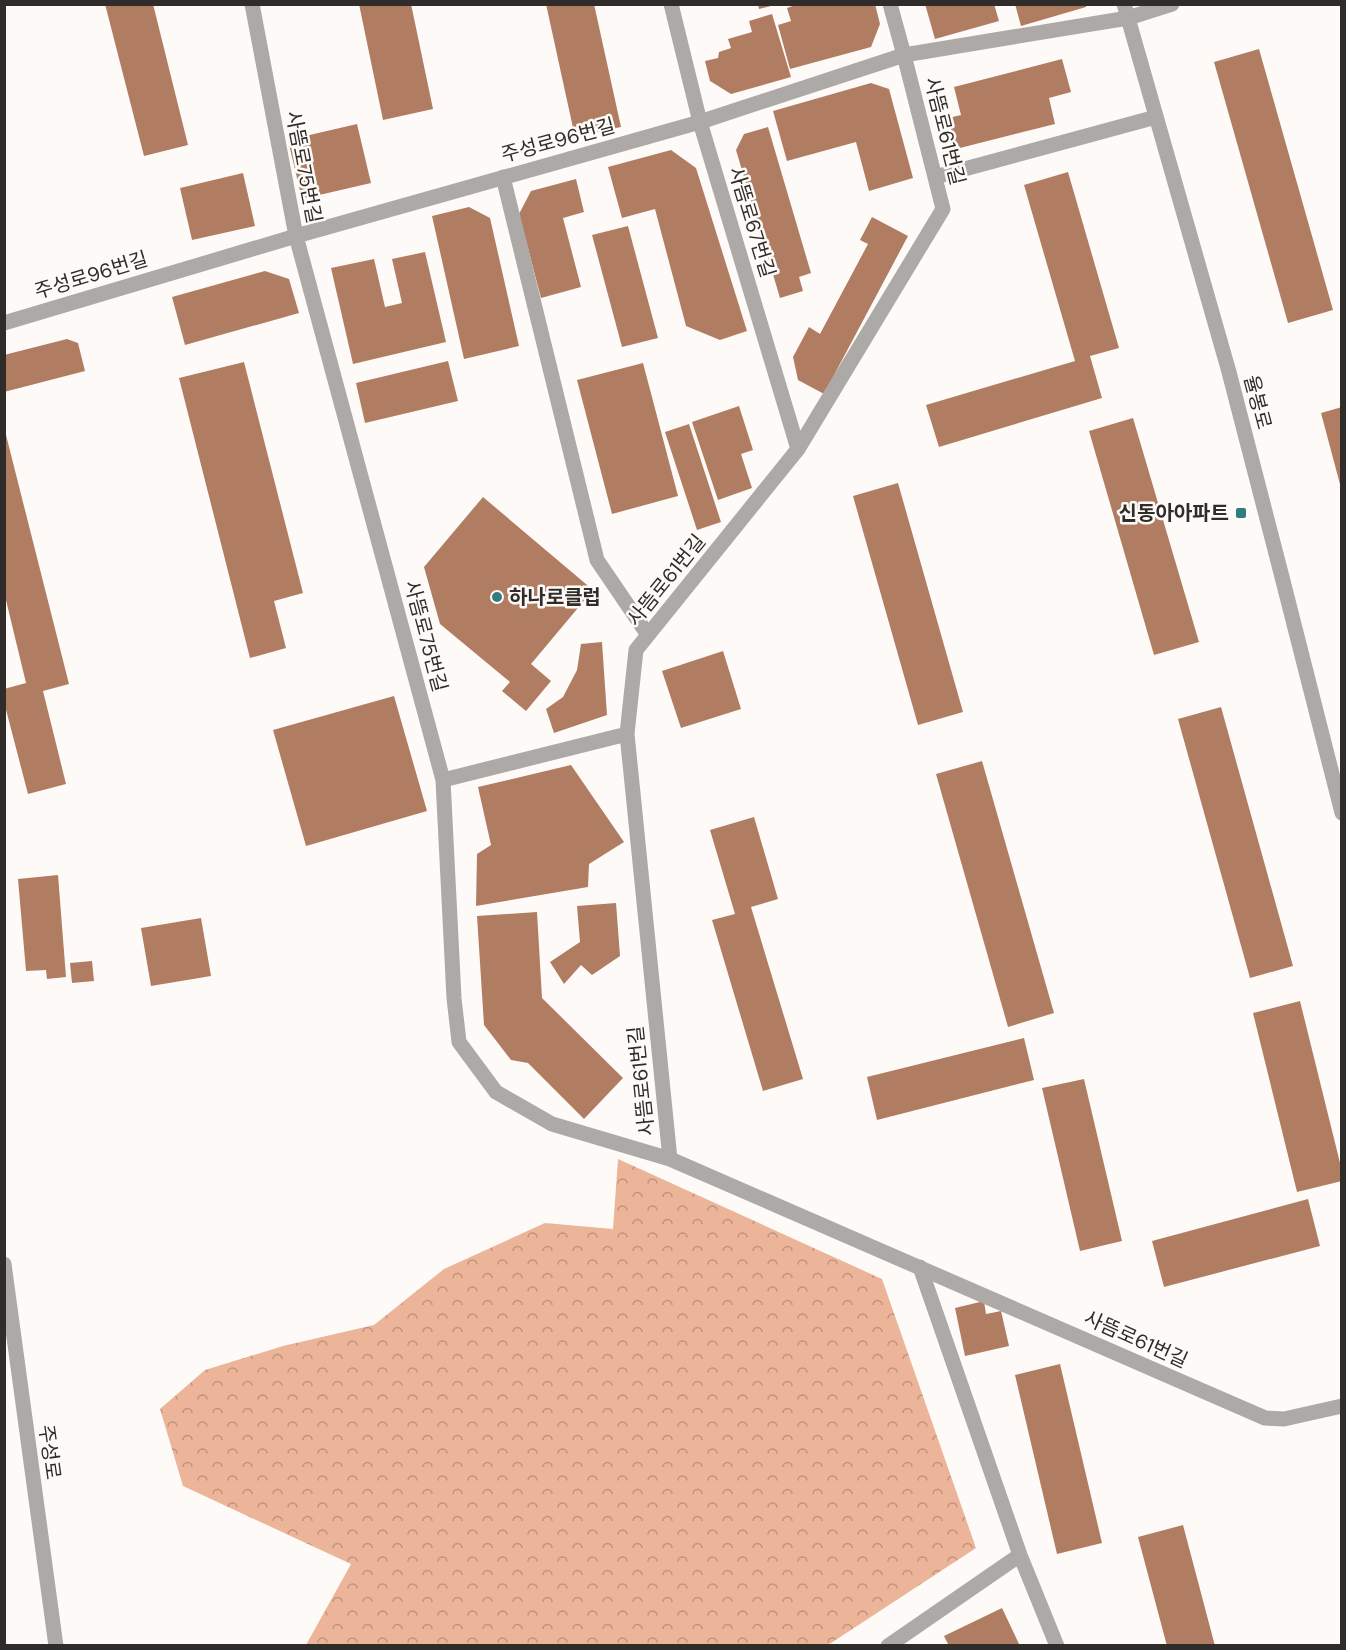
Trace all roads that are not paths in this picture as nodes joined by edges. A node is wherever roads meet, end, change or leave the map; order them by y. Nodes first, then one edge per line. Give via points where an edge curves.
1 (252, 4) edge
2 (671, 4) edge
3 (890, 4) edge
4 (1172, 4) edge
5 (1126, 11) edge
6 (904, 55) junction
7 (1156, 117) junction
8 (700, 122) junction
9 (503, 177) junction
10 (935, 177) junction
11 (296, 236) junction
12 (4, 323) edge
13 (798, 449) junction
14 (648, 635) junction
15 (627, 734) junction
16 (443, 780) junction
17 (1341, 813) edge
18 (670, 1159) junction
19 (4, 1264) edge
20 (920, 1267) junction
21 (1341, 1406) edge
22 (1020, 1555) junction
23 (56, 1646) edge
24 (888, 1646) edge
25 (1057, 1646) edge

1 - 11 street, 사뜸로75번길
2 - 8 street, 사뜸로67번길
3 - 6 street, 사뜸로61번길
4 - 5 street, 주성로96번길
5 - 6 street, 주성로96번길
5 - 7 street, 율봉로
6 - 8 street, 주성로96번길
6 - 10 street, 사뜸로61번길
7 - 10 street
7 - 17 street, 율봉로 via 1229,372
8 - 9 street, 주성로96번길
8 - 13 street, 사뜸로67번길
9 - 11 street, 주성로96번길
9 - 14 street via 597,560
10 - 13 street, 사뜸로61번길 via 943,209
11 - 12 street, 주성로96번길
11 - 16 street, 사뜸로75번길
13 - 14 street, 사뜸로61번길
14 - 15 street, 사뜸로61번길 via 636,650
15 - 16 street
15 - 18 street, 사뜸로61번길
16 - 18 street, 사뜸로75번길 via 459,1042 496,1092 552,1124
18 - 20 street, 사뜸로61번길
19 - 23 street, 주성로
20 - 21 street, 사뜸로61번길 via 1265,1418 1284,1419
20 - 22 street
22 - 24 street
22 - 25 street

